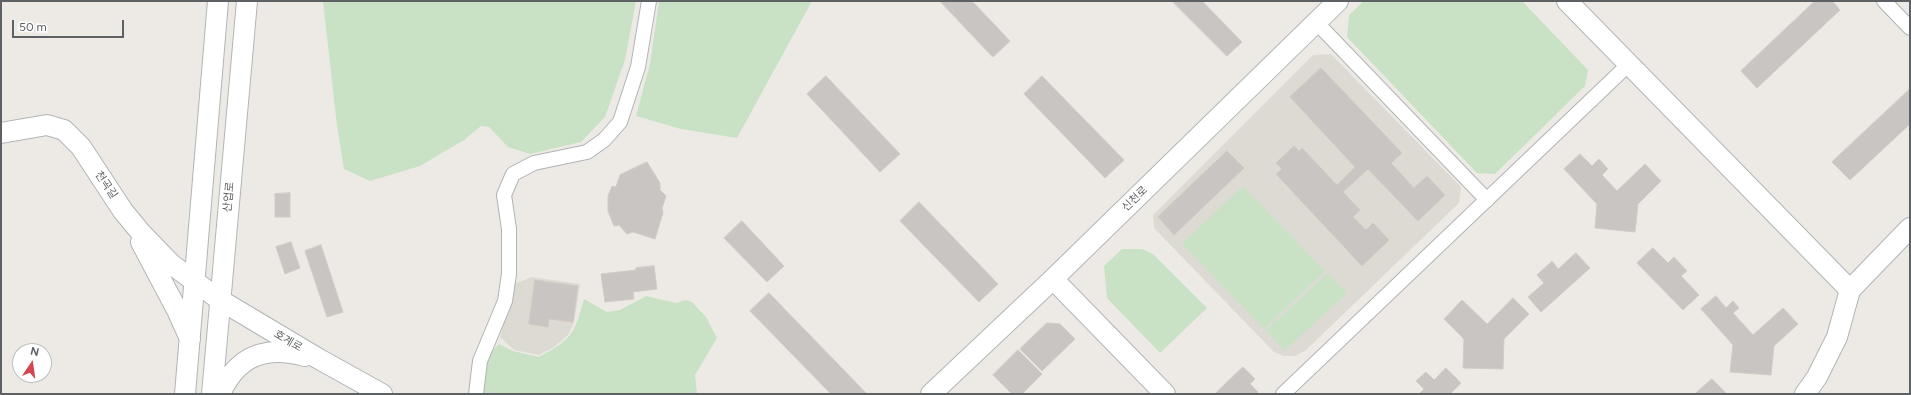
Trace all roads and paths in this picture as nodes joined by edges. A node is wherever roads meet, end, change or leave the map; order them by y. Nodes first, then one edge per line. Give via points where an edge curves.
1 (218, 1) edge
2 (247, 1) edge
3 (649, 1) edge
4 (1338, 1) edge
5 (1567, 1) edge
6 (1884, 1) edge
7 (1316, 22) junction
8 (1910, 28) edge
9 (1629, 64) junction
10 (1, 133) edge
11 (1487, 200) junction
12 (123, 211) junction
13 (1910, 228) edge
14 (1053, 279) junction
15 (196, 283) junction
16 (1850, 290) junction
17 (220, 300) junction
18 (190, 340) junction
19 (319, 359) junction
20 (185, 394) edge
21 (212, 394) edge
22 (220, 394) edge
23 (382, 394) edge
24 (476, 394) edge
25 (931, 394) edge
26 (1165, 394) edge
27 (1283, 394) edge
28 (1805, 394) edge

1 - 15 street
2 - 17 street, 산업로
3 - 24 street via 638,67 620,122 604,140 587,152 534,163 513,174 504,195 509,229 509,274 505,301 480,361
4 - 7 street, 신천로
5 - 9 street
6 - 8 street
7 - 11 street
7 - 14 street, 신천로
9 - 11 street
9 - 16 street
10 - 12 street, 천곡길 via 47,125 64,130 81,147
11 - 27 street
12 - 15 street, 천곡길 via 171,264
12 - 18 street via 177,310
13 - 16 street
14 - 25 street, 신천로
14 - 26 street
15 - 17 street, 호계로
15 - 18 street
16 - 28 street via 1837,337 1817,377
17 - 19 street, 호계로
17 - 21 street, 산업로
18 - 20 street
19 - 22 street via 281,351 264,352 241,363
19 - 23 street, 호계로

